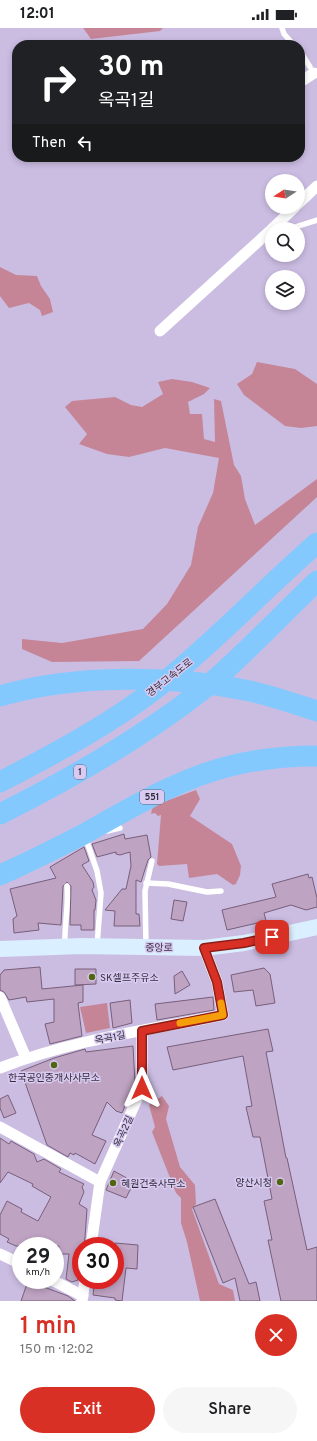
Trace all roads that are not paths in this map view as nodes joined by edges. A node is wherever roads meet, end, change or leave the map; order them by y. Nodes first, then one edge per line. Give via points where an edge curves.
1 (282, 28) edge
2 (289, 40) edge
3 (305, 60) edge
4 (314, 73) edge
5 (305, 79) edge
6 (317, 186) edge
7 (305, 197) edge
8 (288, 214) edge
9 (317, 220) edge
10 (280, 222) edge
11 (305, 224) edge
12 (265, 236) edge
13 (160, 331) dead end
14 (317, 543) edge
15 (317, 581) edge
16 (0, 696) edge
17 (317, 711) edge
18 (317, 756) edge
19 (0, 782) edge
20 (0, 814) edge
21 (120, 828) dead end
22 (98, 835) dead end
23 (93, 838) dead end
24 (152, 861) dead end
25 (0, 875) edge
26 (146, 883) junction
27 (67, 886) dead end
28 (221, 891) dead end
29 (317, 927) edge
30 (97, 946) junction
31 (146, 946) junction
32 (65, 947) junction
33 (204, 948) junction
34 (0, 950) edge
35 (0, 997) edge
36 (142, 1031) junction
37 (26, 1058) junction
38 (0, 1068) edge
39 (0, 1127) edge
40 (100, 1182) junction
41 (92, 1237) edge
42 (0, 1254) edge
43 (12, 1260) edge
44 (64, 1287) edge
45 (83, 1298) edge

1 - 2 lane
3 - 4 lane
4 - 5 street
6 - 7 street
8 - 10 street
9 - 11 lane
12 - 13 street
14 - 19 highway, 경부고속도로 via 200,652 157,687 120,713
15 - 20 highway, 1 via 238,659 199,692 83,770
16 - 17 highway via 52,685 172,680 251,691
18 - 25 highway, 551 via 260,760 228,766 191,779
21 - 22 lane
23 - 30 lane via 85,844 97,871 101,893
24 - 26 lane
26 - 28 lane via 168,884 207,892
26 - 31 lane
27 - 32 lane
29 - 33 main road, 중앙로 via 244,943
30 - 31 main road, 중앙로
30 - 32 main road, 중앙로
31 - 33 main road, 중앙로
32 - 34 main road, 중앙로
33 - 36 street, 옥곡1길 via 217,982 223,1015
35 - 37 street
36 - 37 street, 옥곡1길 via 86,1041
36 - 40 street, 옥곡2길 via 142,1088
37 - 38 street, 옥곡1길
39 - 40 street
40 - 41 street, 옥곡2길
42 - 43 street
44 - 45 street

